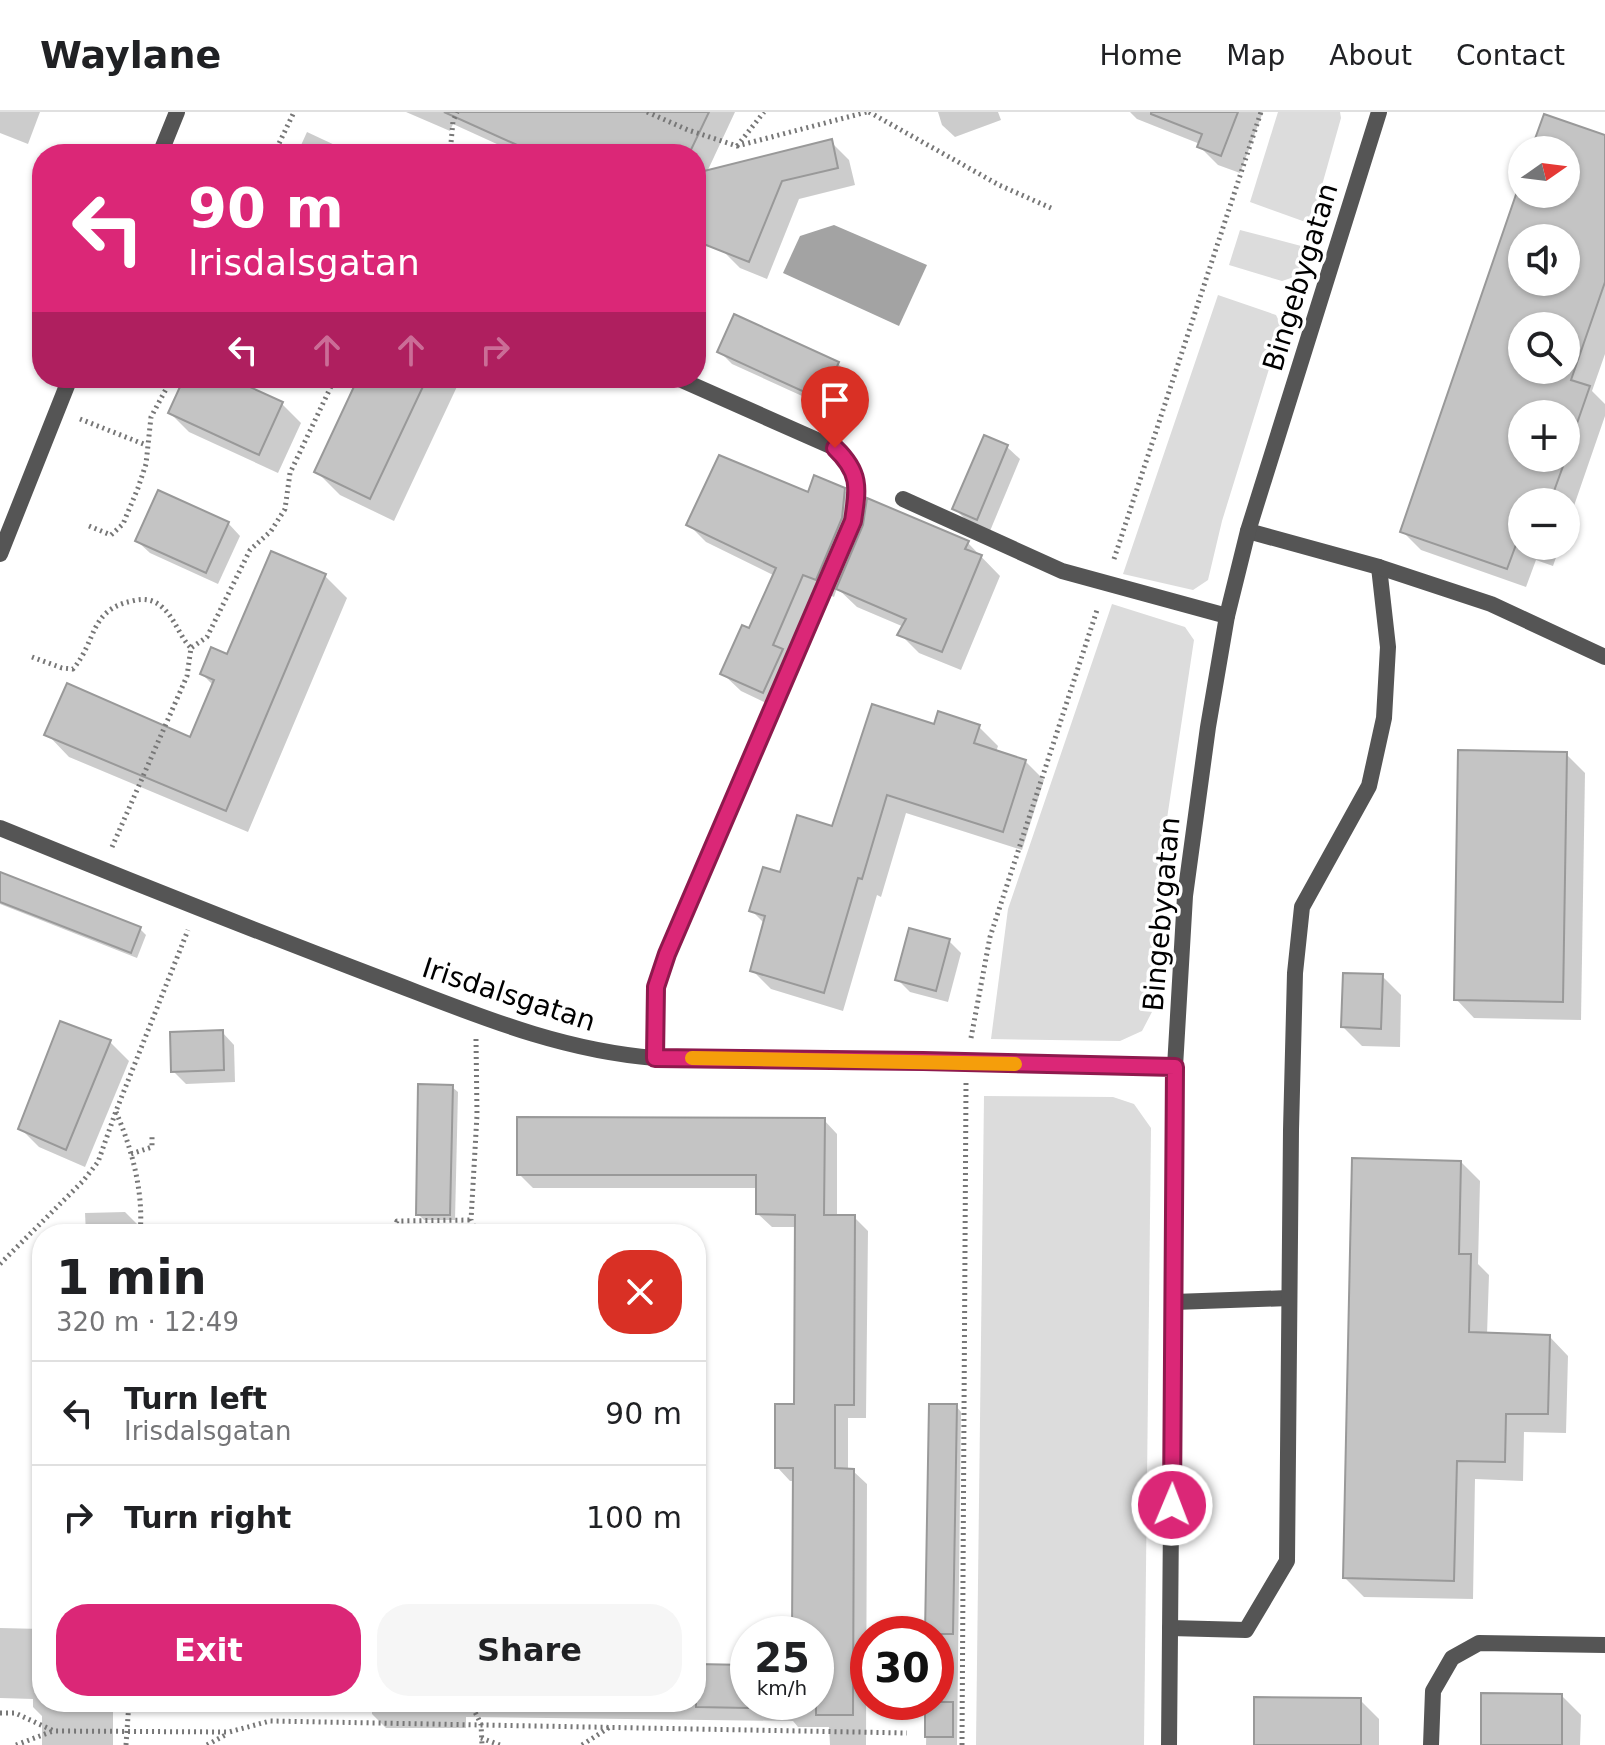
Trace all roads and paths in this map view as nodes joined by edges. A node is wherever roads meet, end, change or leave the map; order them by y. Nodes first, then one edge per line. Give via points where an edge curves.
1 (177, 112) edge
2 (294, 112) edge
3 (457, 112) edge
4 (647, 112) edge
5 (764, 112) edge
6 (868, 112) edge
7 (1379, 112) edge
8 (164, 144) edge
9 (279, 144) edge
10 (451, 144) edge
11 (737, 146) junction
12 (1051, 208) dead end
13 (66, 388) edge
14 (167, 388) edge
15 (330, 388) edge
16 (700, 388) edge
17 (57, 410) junction
18 (146, 445) junction
19 (903, 499) dead end
20 (89, 526) dead end
21 (1248, 531) junction
22 (0, 554) edge
23 (1379, 567) junction
24 (1227, 616) junction
25 (191, 648) junction
26 (32, 657) dead end
27 (1605, 657) edge
28 (0, 828) edge
29 (102, 870) junction
30 (197, 907) junction
31 (475, 1014) junction
32 (655, 1058) junction
33 (967, 1062) junction
34 (1175, 1067) junction
35 (116, 1111) junction
36 (152, 1134) dead end
37 (131, 1154) junction
38 (471, 1220) junction
39 (40, 1224) edge
40 (140, 1224) edge
41 (396, 1224) edge
42 (473, 1224) edge
43 (32, 1232) edge
44 (0, 1264) edge
45 (1289, 1298) junction
46 (1174, 1302) junction
47 (1170, 1628) junction
48 (1605, 1645) edge
49 (129, 1712) edge
50 (475, 1712) edge
51 (0, 1713) edge
52 (481, 1724) junction
53 (611, 1726) junction
54 (128, 1730) junction
55 (54, 1731) junction
56 (229, 1732) junction
57 (907, 1733) dead end
58 (481, 1742) edge
59 (16, 1745) edge
60 (126, 1745) edge
61 (207, 1745) edge
62 (500, 1745) edge
63 (582, 1745) edge
64 (962, 1745) edge
65 (1169, 1745) edge
66 (1431, 1745) edge

1 - 8 street
2 - 9 path
3 - 10 path
4 - 11 path
5 - 11 path
6 - 11 path
6 - 12 path
7 - 21 street, Bingebygatan
13 - 17 street
14 - 18 path via 151,417
15 - 25 path via 290,473 285,509 250,550 207,637
16 - 32 street via 835,448 849,462 858,490 853,521 667,954 656,987
17 - 18 path
17 - 22 street
18 - 20 path via 146,464 123,524 111,535
19 - 24 street via 1062,571
21 - 23 street
21 - 24 street, Bingebygatan
23 - 27 street via 1491,604
23 - 45 street via 1388,647 1384,718 1369,786 1302,907 1295,973
24 - 34 street, Bingebygatan via 1185,896
25 - 26 path via 169,614 148,599 102,614 73,669
25 - 29 path via 187,676
28 - 29 street, Irisdalsgatan
29 - 30 street, Irisdalsgatan
30 - 31 street, Irisdalsgatan
30 - 35 path
31 - 32 street, Irisdalsgatan via 540,1038
31 - 38 path
32 - 33 street, Irisdalsgatan
33 - 34 street, Irisdalsgatan
33 - 64 path
34 - 46 street, Bingebygatan
35 - 37 path
35 - 39 path via 98,1162
36 - 37 path via 152,1147
37 - 40 path
38 - 41 path
38 - 42 path
43 - 44 path
45 - 46 street
45 - 47 street via 1287,1561 1246,1630
46 - 47 street, Bingebygatan
47 - 65 street, Bingebygatan
48 - 66 street via 1479,1643 1452,1658 1433,1691
49 - 54 path
50 - 52 path
51 - 55 path via 15,1713
52 - 53 path
52 - 56 path via 270,1721
52 - 58 path
53 - 57 path
53 - 63 path
54 - 55 path
54 - 56 path
54 - 60 path
55 - 59 path
56 - 61 path
58 - 62 path

